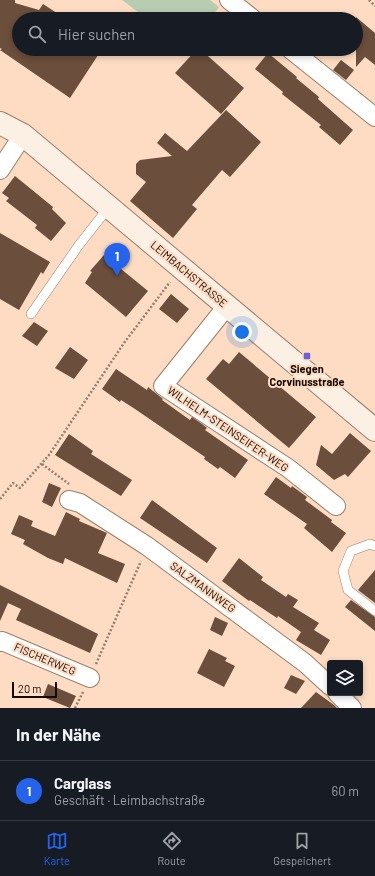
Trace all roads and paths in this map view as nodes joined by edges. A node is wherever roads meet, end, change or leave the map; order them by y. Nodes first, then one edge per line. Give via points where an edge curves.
1 (229, 0) edge
2 (369, 0) edge
3 (375, 6) edge
4 (244, 12) edge
5 (299, 56) edge
6 (375, 117) edge
7 (0, 124) edge
8 (23, 135) junction
9 (0, 170) edge
10 (109, 207) junction
11 (172, 280) dead end
12 (227, 306) junction
13 (31, 314) dead end
14 (375, 430) edge
15 (42, 464) junction
16 (0, 499) edge
17 (74, 502) joint
18 (336, 506) dead end
19 (147, 546) junction
20 (375, 546) edge
21 (375, 611) edge
22 (0, 642) edge
23 (90, 678) junction
24 (327, 683) edge
25 (340, 696) edge
26 (75, 708) edge
27 (352, 708) edge

1 - 4 street
2 - 3 path
5 - 6 street
7 - 8 main road, LEIMBACHSTRASSE
8 - 9 street
8 - 10 main road, LEIMBACHSTRASSE
10 - 12 main road, LEIMBACHSTRASSE
10 - 13 lane
11 - 15 path via 124,343
12 - 14 main road, LEIMBACHSTRASSE
12 - 18 street, WILHELM-STEINSEIFER-WEG via 163,386 288,468
15 - 16 path via 20,488 13,483
15 - 17 path via 75,489
17 - 19 street, SALZMANNWEG
19 - 23 path
19 - 24 street, SALZMANNWEG via 305,663
20 - 21 lane via 370,544 352,551 343,571 348,590
22 - 23 street, FISCHERWEG
23 - 26 path
25 - 27 street

